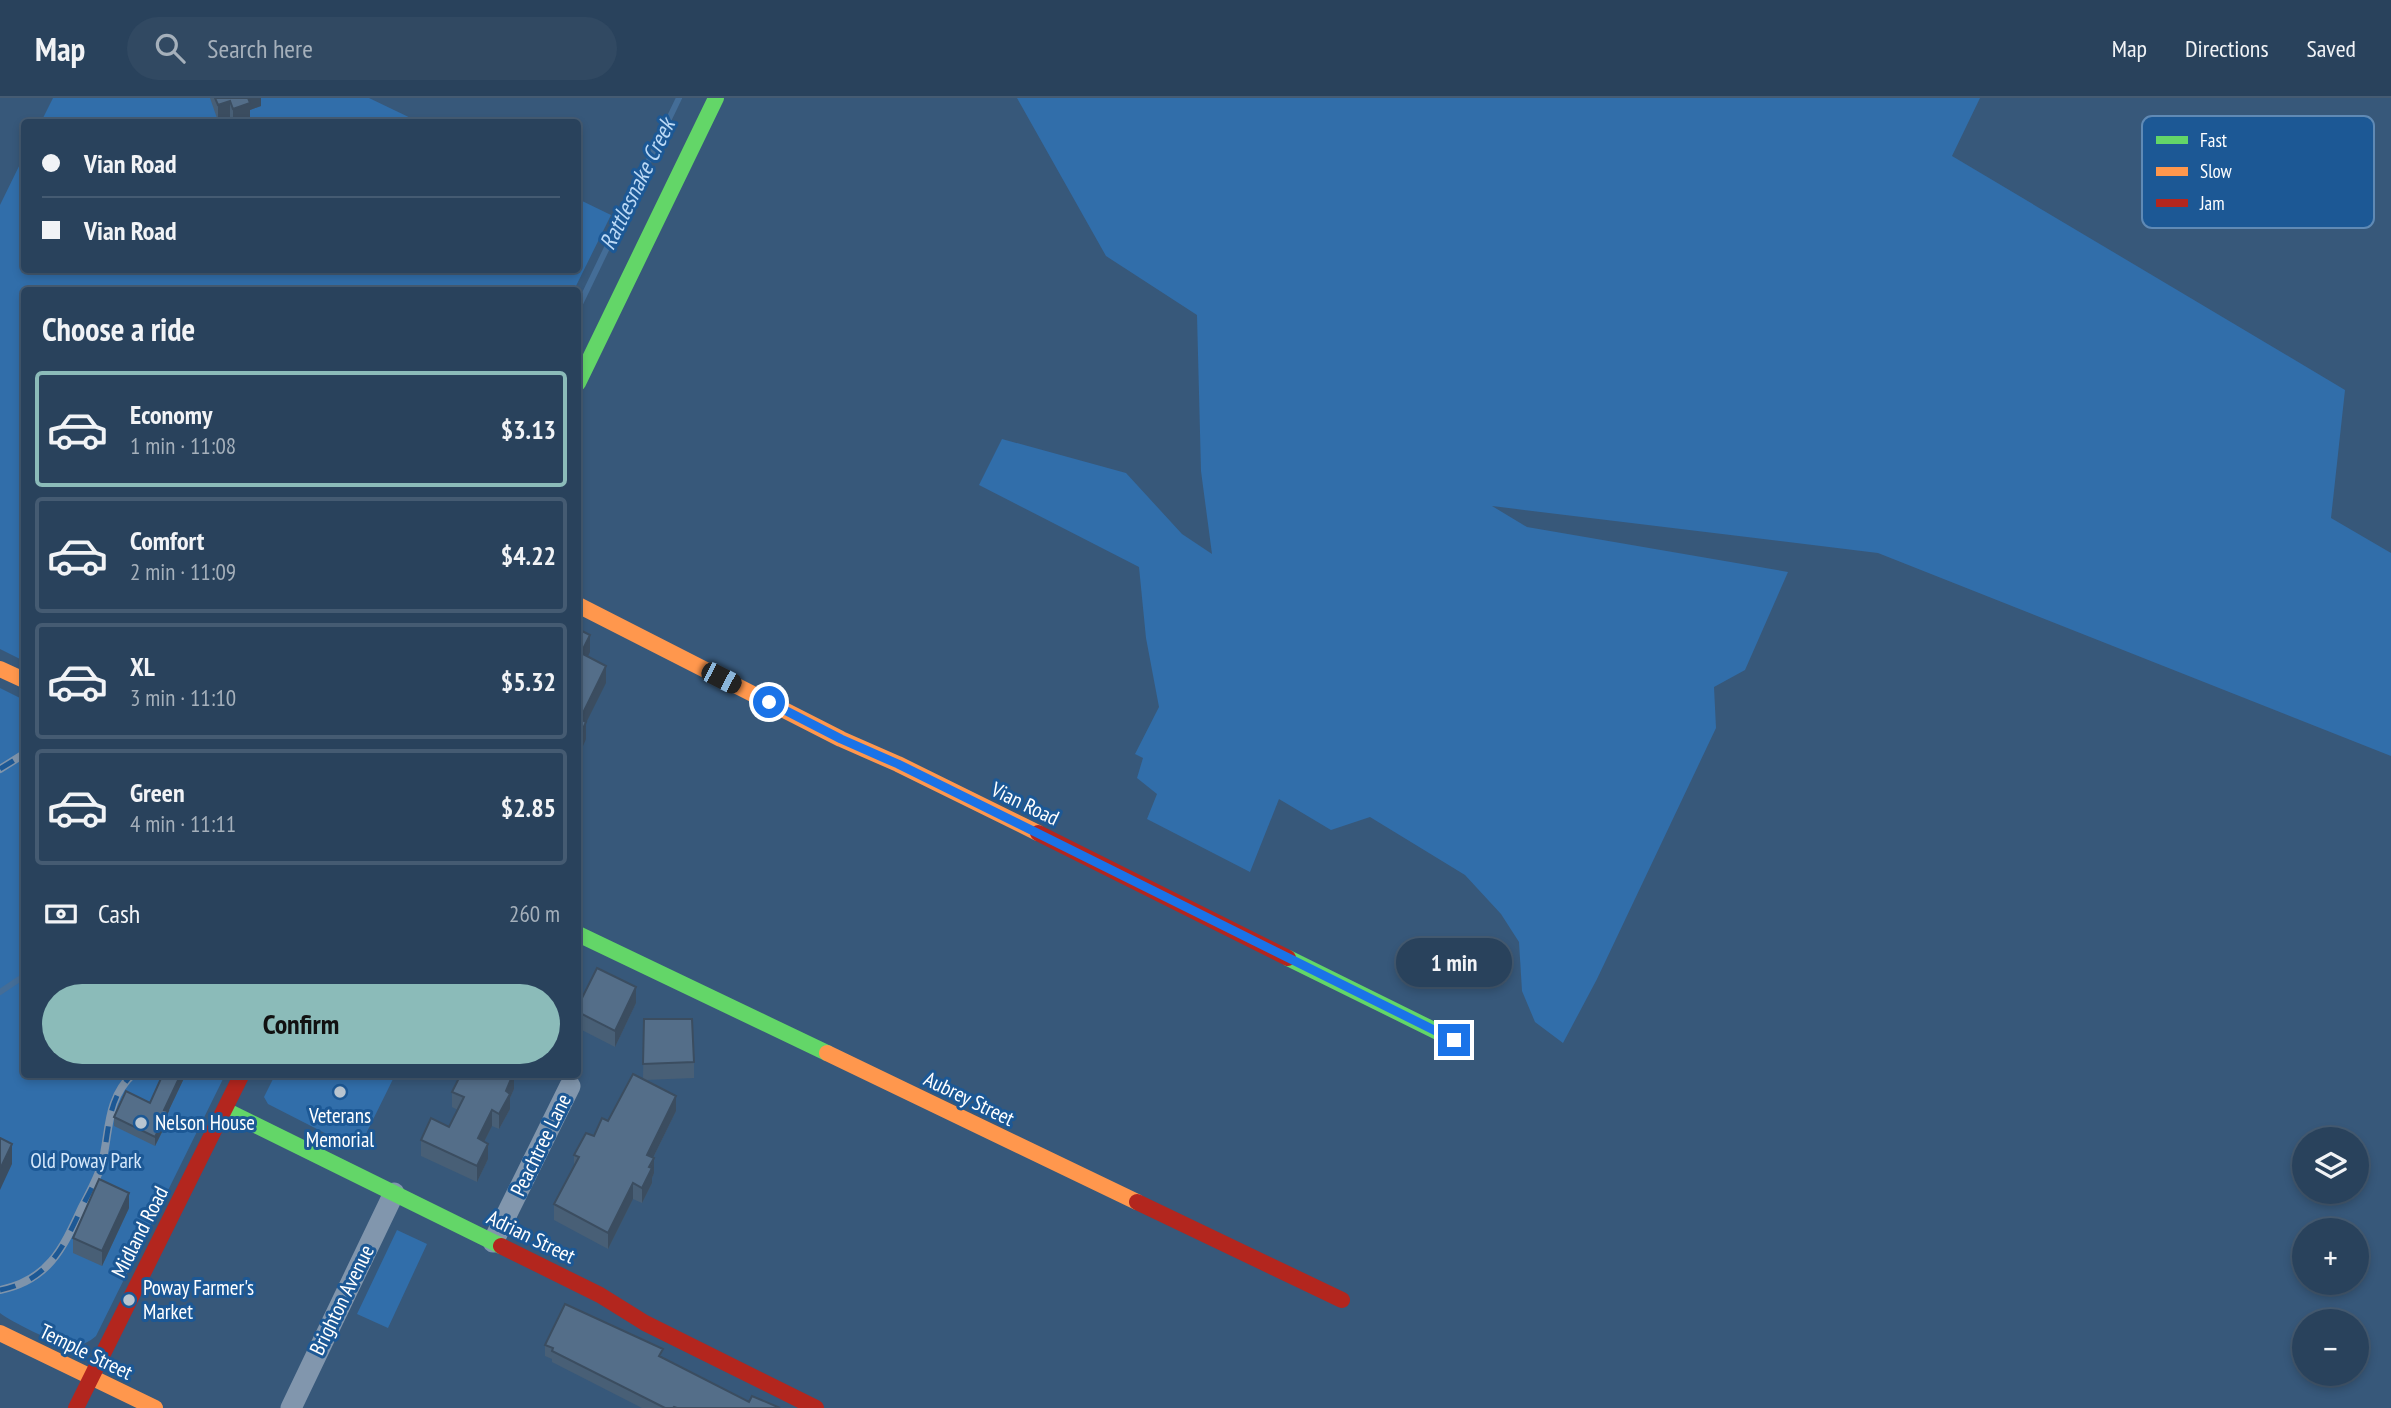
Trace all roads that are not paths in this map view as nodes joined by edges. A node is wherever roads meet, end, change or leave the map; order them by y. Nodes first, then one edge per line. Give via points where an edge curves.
1 (716, 98) edge
2 (581, 377) edge
3 (581, 607) edge
4 (0, 669) edge
5 (21, 679) edge
6 (581, 935) edge
7 (1454, 1040) dead end
8 (240, 1078) edge
9 (570, 1086) dead end
10 (225, 1110) junction
11 (394, 1193) junction
12 (493, 1242) junction
13 (1342, 1300) dead end
14 (0, 1333) edge
15 (91, 1377) junction
16 (76, 1408) edge
17 (155, 1408) edge
18 (291, 1408) edge
19 (816, 1408) edge

1 - 2 street
3 - 7 street, Vian Road
4 - 5 street
6 - 13 street, Aubrey Street
8 - 10 street, Midland Road
9 - 12 street, Peachtree Lane
10 - 11 street, Adrian Street
10 - 15 street, Midland Road
11 - 12 street, Adrian Street
11 - 18 street, Brighton Avenue
12 - 19 street, Adrian Street
14 - 15 street, Temple Street
15 - 16 street, Midland Road
15 - 17 street, Temple Street

